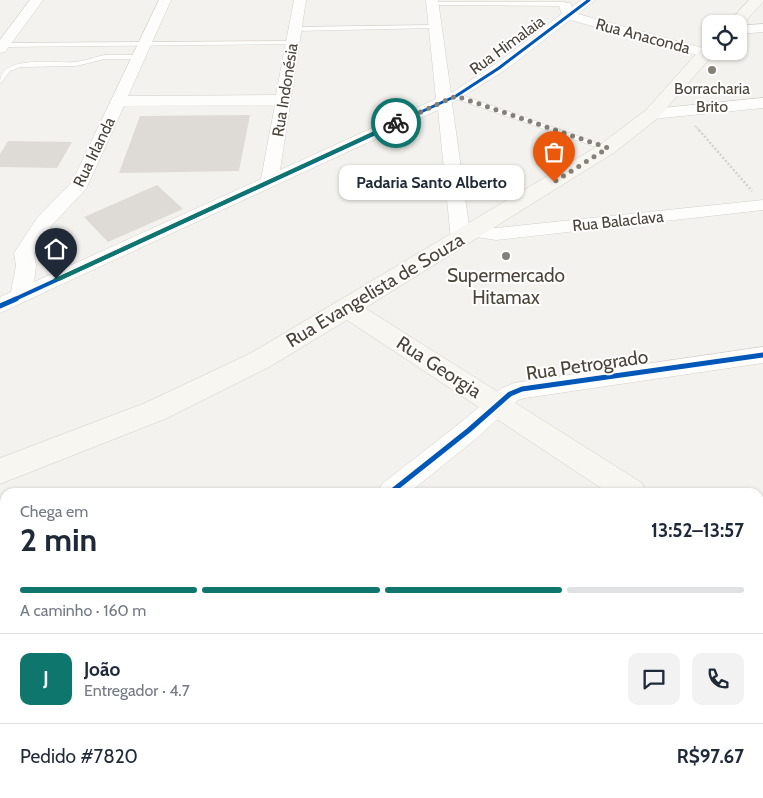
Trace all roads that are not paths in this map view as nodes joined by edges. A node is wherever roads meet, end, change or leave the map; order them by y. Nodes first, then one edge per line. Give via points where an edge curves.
1 (37, 0) edge
2 (165, 0) edge
3 (300, 0) edge
4 (589, 0) edge
5 (432, 2) edge
6 (753, 5) edge
7 (565, 6) edge
8 (744, 15) edge
9 (763, 21) edge
10 (435, 27) junction
11 (763, 28) edge
12 (747, 29) edge
13 (294, 36) junction
14 (1, 47) edge
15 (702, 48) edge
16 (142, 50) junction
17 (702, 57) edge
18 (0, 81) edge
19 (450, 98) junction
20 (283, 100) junction
21 (118, 101) junction
22 (763, 103) edge
23 (652, 114) junction
24 (608, 148) junction
25 (270, 180) junction
26 (760, 200) edge
27 (467, 235) junction
28 (8, 300) edge
29 (348, 308) junction
30 (763, 355) edge
31 (497, 405) junction
32 (0, 471) edge
33 (396, 488) edge
34 (625, 488) edge

1 - 14 street
2 - 16 street, Rua Irlanda
3 - 13 street, Rua Indonésia
4 - 7 street, Rua Himalaia
5 - 7 lane
5 - 10 street
6 - 8 main road
6 - 9 street
7 - 15 street, Rua Anaconda
7 - 19 street, Rua Himalaia via 500,68
10 - 13 lane
10 - 19 street
11 - 12 street
13 - 16 lane
13 - 20 street, Rua Indonésia
14 - 16 lane
16 - 18 lane via 76,64 19,65 8,70
16 - 21 street, Rua Irlanda
17 - 23 main road, Rua Evangelista de Souza
19 - 24 lane
19 - 25 street, Rua Himalaia
19 - 27 street
20 - 21 street
20 - 25 street, Rua Indonésia
21 - 28 street, Rua Irlanda via 77,189 44,222 24,253 26,266
22 - 23 street
23 - 24 main road, Rua Evangelista de Souza
24 - 27 main road, Rua Evangelista de Souza
25 - 28 street, Rua Himalaia
26 - 27 street, Rua Balaclava
27 - 29 main road, Rua Evangelista de Souza
29 - 31 main road, Rua Georgia
29 - 32 main road, Rua Evangelista de Souza via 260,360 163,408
30 - 31 street, Rua Petrogrado via 522,389
31 - 33 street, Rua Petrogrado
31 - 34 main road, Rua Georgia

